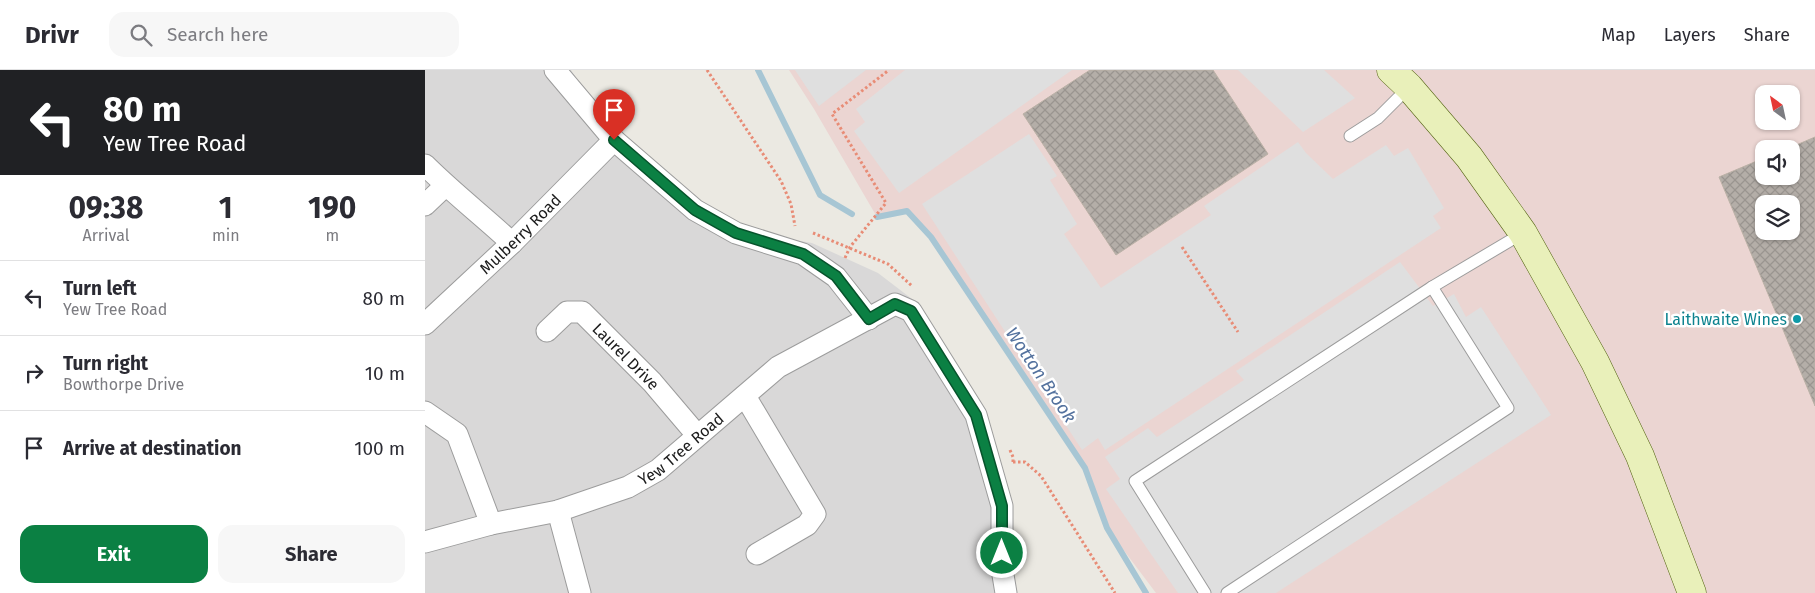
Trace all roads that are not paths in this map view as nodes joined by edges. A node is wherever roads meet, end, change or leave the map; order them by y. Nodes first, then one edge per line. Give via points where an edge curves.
1 (555, 70) edge
2 (1400, 79) edge
3 (1350, 136) dead end
4 (614, 140) junction
5 (425, 166) edge
6 (445, 186) junction
7 (425, 205) edge
8 (1523, 233) junction
9 (512, 243) junction
10 (1432, 287) junction
11 (869, 319) junction
12 (425, 324) edge
13 (547, 332) dead end
14 (745, 396) junction
15 (425, 412) edge
16 (697, 435) junction
17 (558, 511) junction
18 (491, 524) junction
19 (425, 542) edge
20 (757, 554) dead end
21 (580, 593) edge
22 (1006, 593) edge
23 (1205, 593) edge
24 (1227, 593) edge
25 (1692, 593) edge

1 - 4 street
2 - 3 lane via 1378,118
2 - 8 street via 1469,157
4 - 9 street, Mulberry Road
4 - 11 street via 695,210 736,233 803,254 836,276
5 - 6 street
6 - 7 street
6 - 9 street
8 - 10 lane
8 - 25 street via 1595,362 1640,456
9 - 12 street, Mulberry Road
10 - 23 lane via 1135,481
10 - 24 lane via 1508,408
11 - 14 street, Yew Tree Road via 778,366
11 - 22 street, Yew Tree Road via 895,304 911,311 976,415 1002,506 1001,569
13 - 16 street, Laurel Drive via 567,312 581,312 652,382
14 - 16 street, Yew Tree Road
14 - 20 street via 815,514 807,525
15 - 18 street via 457,434
16 - 17 street, Yew Tree Road via 658,470 628,487
17 - 18 street, Yew Tree Road
17 - 21 street
18 - 19 street, Yew Tree Road

